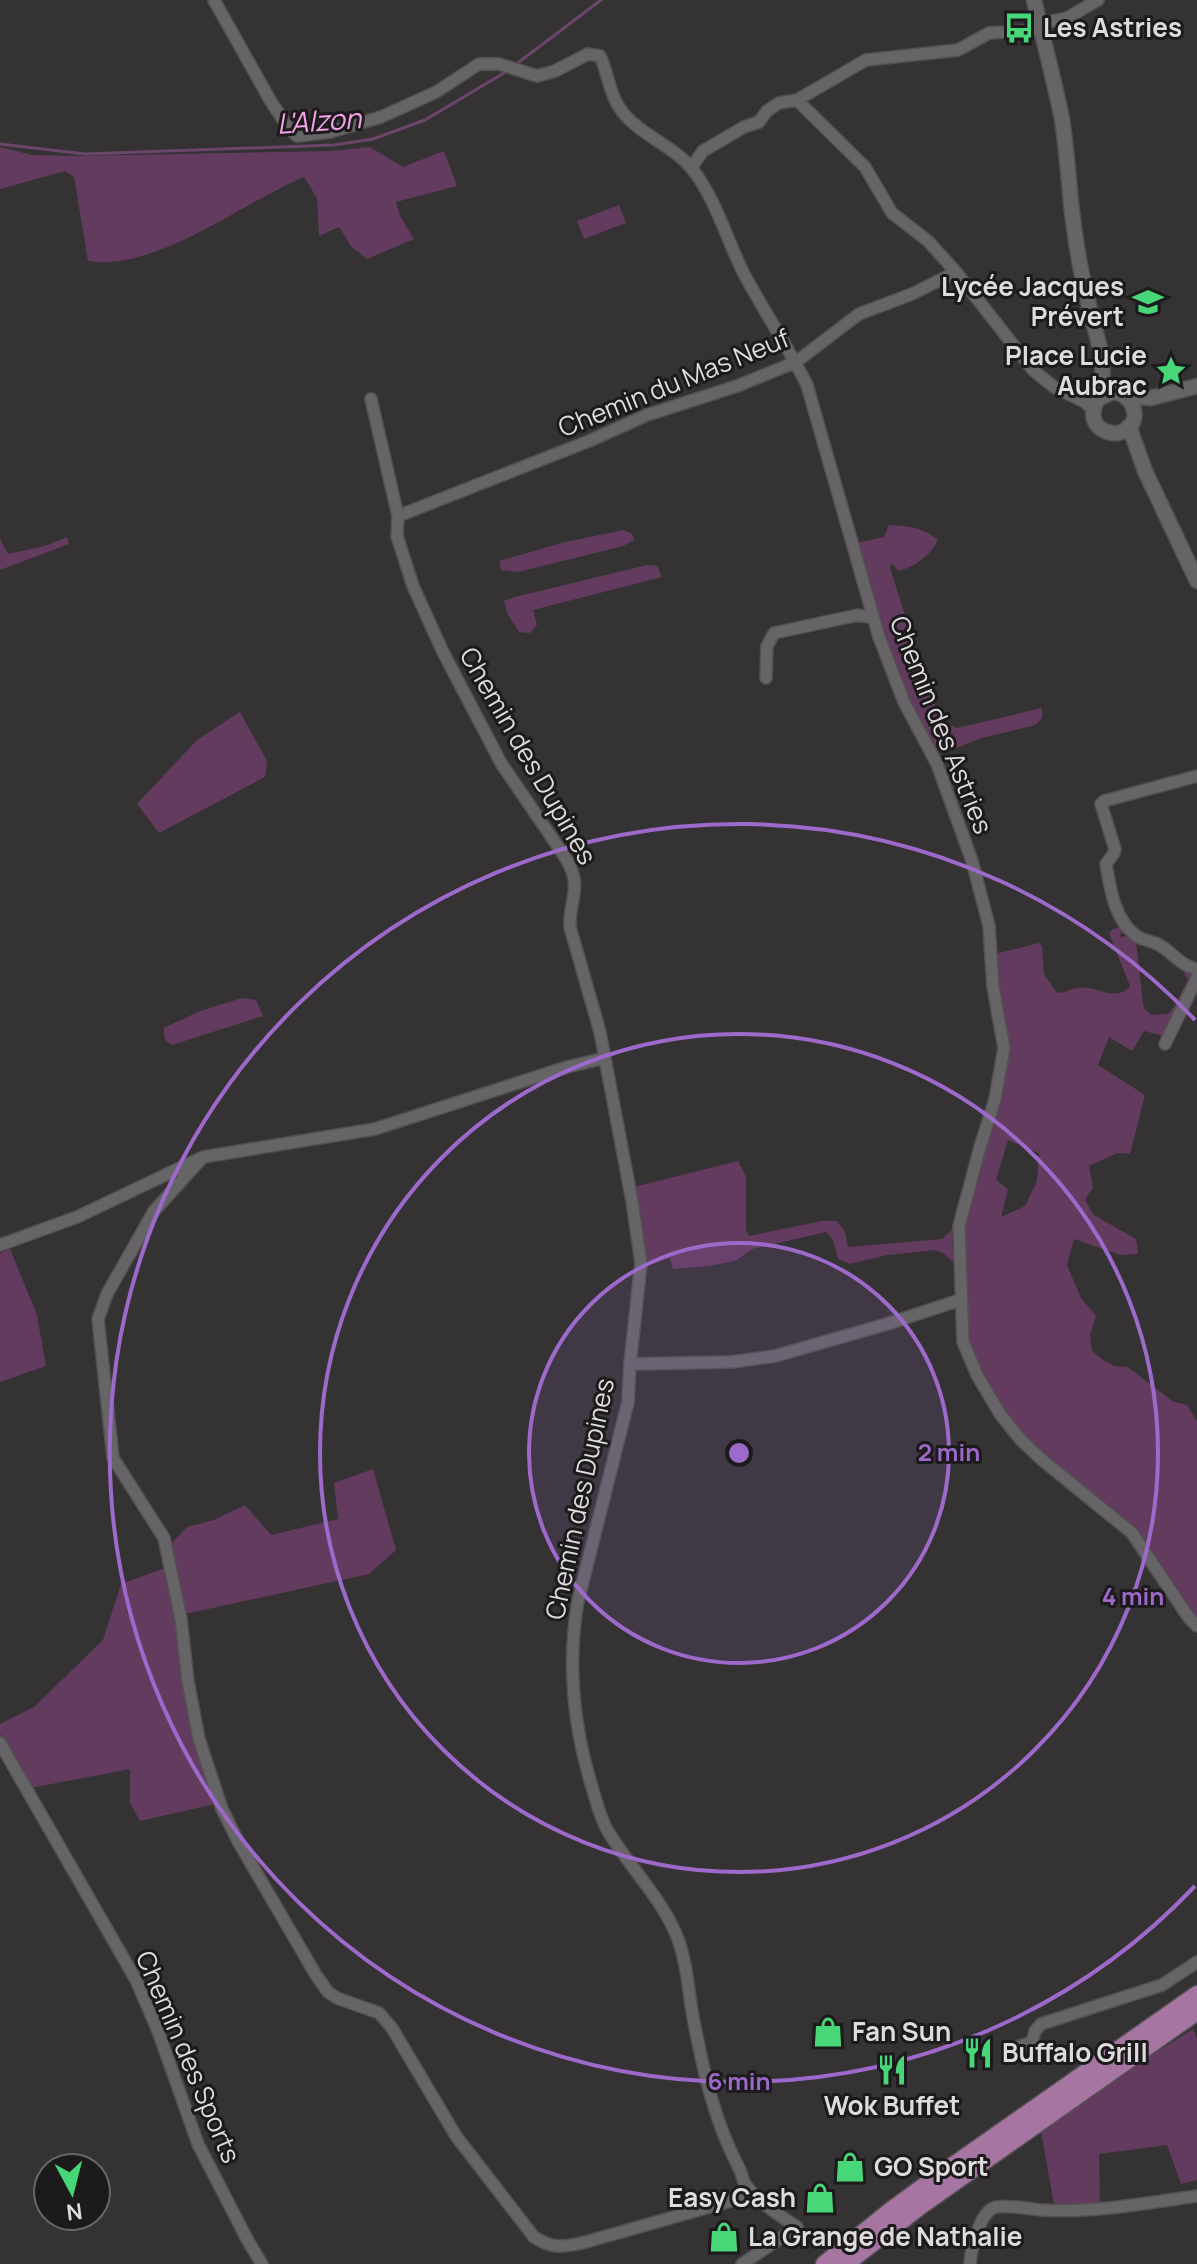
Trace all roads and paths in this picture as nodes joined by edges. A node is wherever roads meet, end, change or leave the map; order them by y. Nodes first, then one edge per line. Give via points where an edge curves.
1 (214, 0) edge
2 (1034, 0) edge
3 (1098, 0) edge
4 (1040, 27) junction
5 (797, 100) junction
6 (691, 168) junction
7 (956, 272) junction
8 (1103, 358) junction
9 (796, 362) junction
10 (1197, 389) edge
11 (1122, 394) junction
12 (371, 399) dead end
13 (1093, 403) junction
14 (1131, 423) junction
15 (1115, 433) junction
16 (1145, 471) junction
17 (398, 516) junction
18 (1197, 581) edge
19 (873, 618) junction
20 (766, 678) dead end
21 (1197, 776) edge
22 (1197, 969) edge
23 (1197, 978) edge
24 (1165, 1044) dead end
25 (605, 1058) junction
26 (203, 1157) junction
27 (0, 1245) edge
28 (960, 1300) junction
29 (630, 1364) junction
30 (1197, 1626) edge
31 (0, 1743) edge
32 (1197, 1962) edge
33 (1197, 1994) edge
34 (1197, 2012) edge
35 (1011, 2049) dead end
36 (1197, 2196) edge
37 (758, 2198) junction
38 (262, 2264) edge
39 (742, 2264) edge
40 (824, 2264) edge
41 (846, 2264) edge
42 (970, 2264) edge

1 - 6 street via 270,100 297,136 381,117 436,92 479,64 499,64 537,76 588,54 600,56 619,108
2 - 4 street
3 - 4 street
4 - 5 street via 989,33 958,50 866,60
4 - 8 street via 1062,120 1083,282
5 - 6 street via 779,103 759,122 703,151
5 - 7 street via 865,167 892,213
6 - 9 street, Chemin des Astries
7 - 9 street, Chemin du Mas Neuf via 859,314
7 - 13 street via 1033,370 1054,387
8 - 11 street
8 - 13 street via 1102,385
9 - 17 street, Chemin du Mas Neuf via 647,415
9 - 19 street, Chemin des Astries
10 - 11 street via 1151,398
10 - 14 street
11 - 13 street via 1108,393
11 - 14 street via 1134,406
12 - 17 street, Chemin des Dupines
13 - 15 street via 1096,424
14 - 15 street
14 - 16 street
15 - 16 street
16 - 18 street
17 - 25 street, Chemin des Dupines via 397,536 413,586 443,652 501,763 571,867 576,891 570,927
19 - 20 street via 858,615 774,633 767,646
19 - 28 street, Chemin des Astries via 904,702 937,764 989,926 1004,1048 959,1226
21 - 22 street via 1101,804 1115,849 1106,864 1118,912 1136,936
23 - 24 street
25 - 26 street via 375,1129
25 - 29 street, Chemin des Dupines via 641,1263
26 - 27 street via 77,1217
26 - 37 street via 154,1211 98,1319 113,1458 164,1538 199,1739 239,1843 328,1992 379,2013 392,2028 456,2136 534,2237 560,2247 745,2197
28 - 29 street via 775,1356
28 - 30 street, Chemin des Astries via 963,1342 1000,1414 1041,1459 1132,1533
29 - 37 street, Chemin des Dupines via 628,1402 578,1601 572,1683 584,1760 602,1819 676,1934 711,2102 743,2182
31 - 38 street, Chemin des Sports via 136,1980 198,2144
32 - 35 street via 1162,1985 1041,2024 1032,2042
33 - 40 main road via 932,2180
34 - 41 main road
36 - 42 street via 1060,2211 998,2207 986,2213
37 - 39 street, Chemin des Dupines via 797,2227

